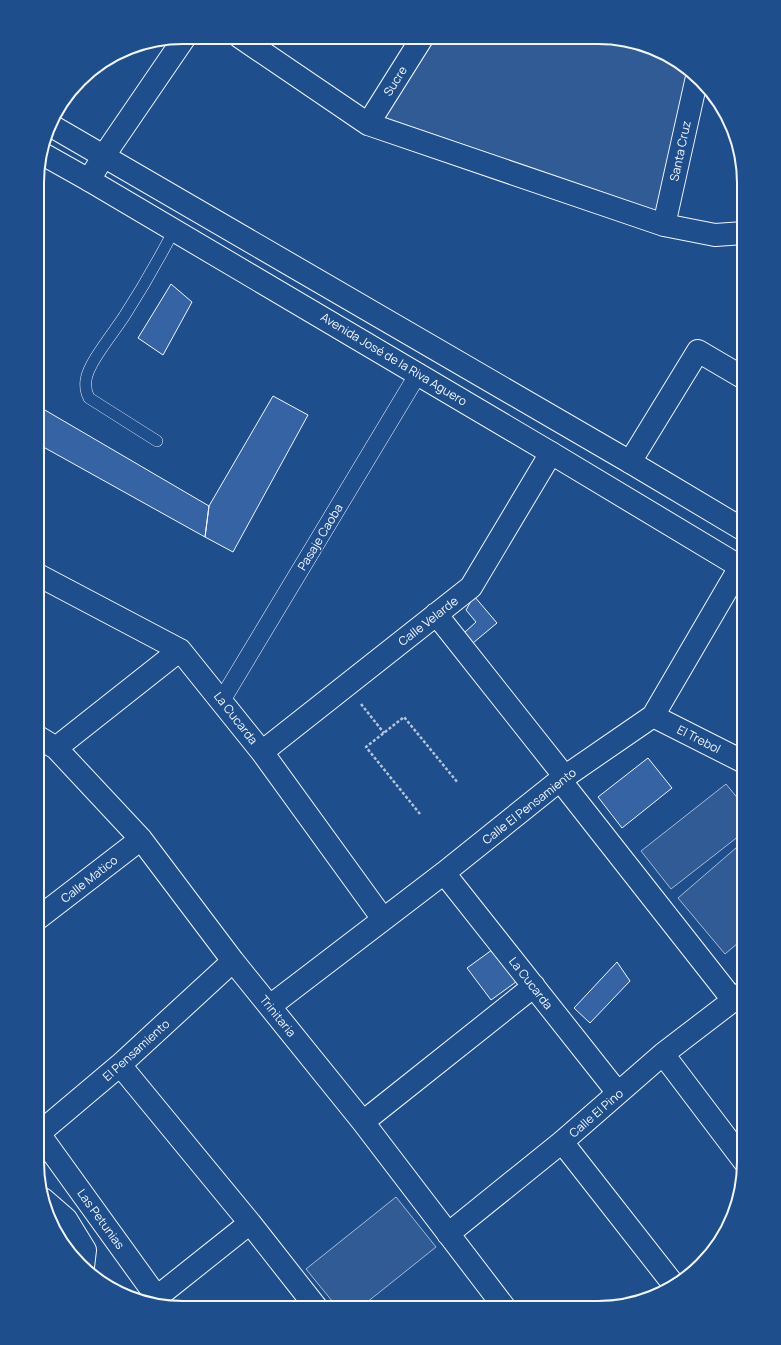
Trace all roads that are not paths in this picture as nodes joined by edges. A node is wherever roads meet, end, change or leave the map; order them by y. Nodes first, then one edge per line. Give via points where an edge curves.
1 (180, 44) edge
2 (250, 44) edge
3 (418, 44) edge
4 (696, 84) edge
5 (368, 124) junction
6 (56, 128) edge
7 (47, 156) edge
8 (103, 156) junction
9 (89, 180) junction
10 (664, 225) junction
11 (174, 230) junction
12 (737, 233) edge
13 (418, 374) junction
14 (737, 374) edge
15 (158, 441) dead end
16 (551, 453) junction
17 (630, 462) junction
18 (737, 526) edge
19 (737, 565) edge
20 (737, 576) edge
21 (44, 578) edge
22 (436, 614) junction
23 (180, 650) junction
24 (222, 700) junction
25 (653, 716) junction
26 (44, 741) edge
27 (56, 748) junction
28 (262, 752) junction
29 (737, 758) edge
30 (563, 778) junction
31 (140, 839) junction
32 (444, 872) junction
33 (44, 914) edge
34 (383, 919) junction
35 (233, 962) junction
36 (534, 986) junction
37 (737, 995) edge
38 (737, 997) edge
39 (270, 1006) junction
40 (663, 1054) junction
41 (120, 1065) junction
42 (618, 1093) junction
43 (363, 1122) junction
44 (44, 1128) edge
45 (44, 1141) edge
46 (562, 1142) junction
47 (737, 1152) edge
48 (51, 1206) edge
49 (250, 1223) junction
50 (448, 1234) junction
51 (84, 1260) edge
52 (671, 1281) edge
53 (157, 1298) edge
54 (163, 1300) edge
55 (311, 1301) edge
56 (501, 1301) edge

1 - 8 street
2 - 5 street
3 - 5 street, Sucre
4 - 10 street, Santa Cruz
5 - 10 street
6 - 8 street
7 - 9 street, Avenida José de la Riva Aguero
8 - 9 street
8 - 17 street
9 - 11 street, Avenida José de la Riva Aguero
10 - 12 street via 715,235
11 - 13 street, Avenida José de la Riva Aguero
11 - 15 lane via 155,268 92,363 86,379 89,398
13 - 16 street, Avenida José de la Riva Aguero
13 - 24 street, Pasaje Caoba
14 - 17 street via 698,351
16 - 19 street, Avenida José de la Riva Aguero
16 - 22 street, Calle Velarde via 470,587
17 - 18 street
20 - 25 street, Calle El Pensamiento
21 - 23 street, La Cucarda
22 - 28 street, Calle Velarde
22 - 30 street
23 - 24 street, La Cucarda
23 - 27 street
24 - 28 street, La Cucarda
25 - 29 street, El Trebol
25 - 30 street, Calle El Pensamiento
26 - 27 street, Trinitaria
27 - 31 street, Trinitaria
28 - 34 street, La Cucarda
30 - 32 street, Calle El Pensamiento
30 - 37 street
31 - 33 street, Calle Matico
31 - 35 street, Trinitaria
32 - 34 street, Calle El Pensamiento
32 - 36 street, La Cucarda
34 - 39 street, Calle El Pensamiento
35 - 39 street, Trinitaria
35 - 41 street, El Pensamiento
36 - 42 street, La Cucarda
36 - 43 street
38 - 40 street, Calle El Pino
39 - 43 street, Trinitaria
40 - 42 street, Calle El Pino
40 - 47 street
41 - 44 street, El Pensamiento
41 - 49 street
42 - 46 street, Calle El Pino
43 - 50 street, Trinitaria
45 - 53 street, Las Petunias
46 - 50 street, Calle El Pino
46 - 52 street
48 - 51 street via 66,1219 85,1250
49 - 54 street
49 - 55 street
50 - 56 street, Trinitaria

